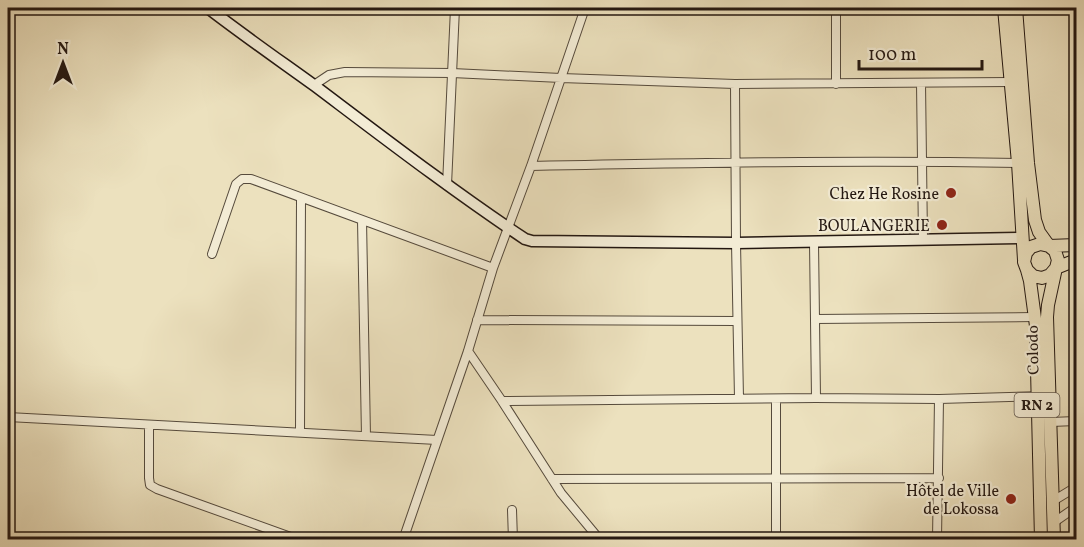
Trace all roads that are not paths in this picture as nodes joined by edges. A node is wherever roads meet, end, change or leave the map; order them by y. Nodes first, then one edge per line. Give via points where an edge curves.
1 (209, 8) edge
2 (455, 8) edge
3 (585, 8) edge
4 (836, 8) edge
5 (1058, 8) edge
6 (1012, 9) edge
7 (452, 73) junction
8 (561, 78) junction
9 (1011, 82) junction
10 (921, 83) junction
11 (735, 84) junction
12 (836, 84) junction
13 (314, 85) junction
14 (921, 161) junction
15 (735, 162) junction
16 (1018, 163) junction
17 (531, 166) junction
18 (447, 185) junction
19 (301, 198) junction
20 (362, 220) junction
21 (508, 228) junction
22 (1023, 238) junction
23 (923, 239) junction
24 (814, 242) junction
25 (736, 243) junction
26 (1077, 245) edge
27 (1048, 246) junction
28 (212, 254) dead end
29 (1077, 260) edge
30 (1025, 266) junction
31 (494, 268) junction
32 (1056, 268) junction
33 (1034, 317) junction
34 (815, 319) junction
35 (477, 320) junction
36 (737, 321) junction
37 (468, 351) junction
38 (1043, 396) junction
39 (739, 398) junction
40 (816, 398) junction
41 (776, 399) junction
42 (939, 399) junction
43 (502, 401) junction
44 (8, 417) edge
45 (1077, 421) edge
46 (1051, 422) junction
47 (149, 425) junction
48 (300, 432) junction
49 (366, 436) junction
50 (437, 440) junction
51 (776, 478) junction
52 (939, 478) junction
53 (552, 479) junction
54 (1077, 487) edge
55 (1053, 501) junction
56 (1077, 507) edge
57 (512, 510) dead end
58 (1053, 523) junction
59 (299, 540) edge
60 (403, 540) edge
61 (513, 540) edge
62 (600, 540) edge
63 (776, 540) edge
64 (937, 540) edge
65 (1041, 540) edge
66 (1054, 540) edge

1 - 13 main road
2 - 7 street
3 - 8 street
4 - 12 street
5 - 6 street
6 - 9 main road, RN 2
6 - 27 main road via 1035,220
7 - 8 street
7 - 13 street via 336,73
7 - 18 street
8 - 11 street
8 - 17 street
9 - 10 street
9 - 16 main road, RN 2
10 - 12 street
10 - 14 street
11 - 12 street
11 - 15 street
13 - 18 main road
14 - 15 street
14 - 16 street
14 - 23 street
15 - 17 street
15 - 25 street
16 - 22 main road, RN 2
17 - 21 street
18 - 21 main road
19 - 20 street
19 - 28 street via 242,178 236,184
19 - 48 street
20 - 31 street
20 - 49 street
21 - 25 main road via 532,242
21 - 31 street
22 - 23 main road
22 - 30 main road, RN 2
23 - 24 main road
24 - 25 main road
24 - 34 street
25 - 36 street
26 - 27 main road
27 - 30 main road via 1031,247
27 - 32 main road via 1055,251
29 - 32 main road
30 - 32 main road via 1042,278
30 - 33 main road, Colodo / RN 2
31 - 35 street
32 - 38 main road, Colodo / RN 2 via 1048,305
33 - 34 street
33 - 38 main road, Colodo / RN 2
34 - 40 street
35 - 36 street
35 - 37 street
36 - 39 street
37 - 43 street
37 - 50 street
38 - 42 street
38 - 46 main road, Colodo / RN 2
38 - 65 main road, Colodo / RN 2
39 - 41 street
39 - 43 street
40 - 41 street
40 - 42 street
41 - 51 street
42 - 52 street
43 - 53 street
44 - 47 street
45 - 46 street
46 - 55 main road, Colodo / RN 2
47 - 48 street
47 - 59 street via 150,485
48 - 49 street
49 - 50 street
50 - 60 street
51 - 52 street
51 - 53 street
51 - 63 street
52 - 64 street
53 - 62 street
54 - 55 street
55 - 58 main road, Colodo / RN 2
56 - 58 street
57 - 61 street
58 - 66 main road, Colodo / RN 2

